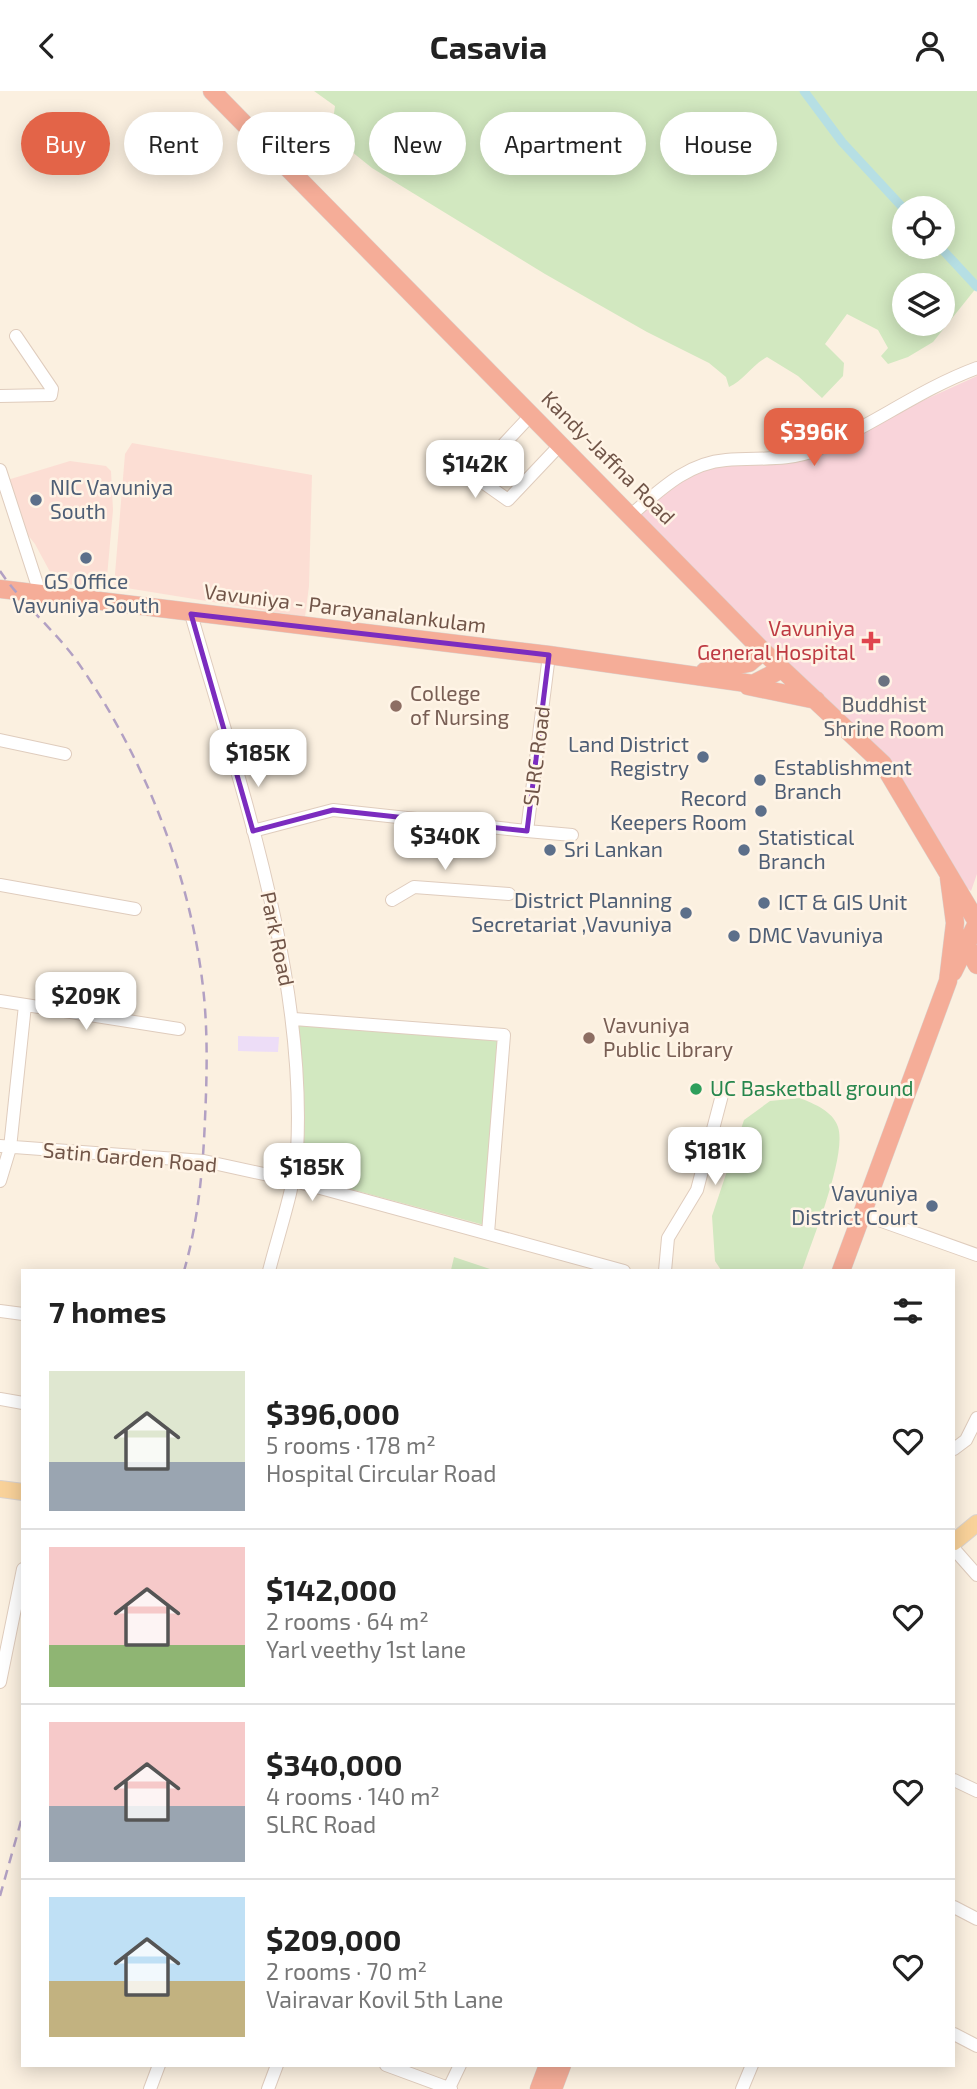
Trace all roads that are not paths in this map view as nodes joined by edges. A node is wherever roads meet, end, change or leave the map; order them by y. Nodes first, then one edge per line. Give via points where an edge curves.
1 (212, 91) edge
2 (16, 336) dead end
3 (977, 368) edge
4 (0, 396) edge
5 (532, 414) junction
6 (562, 444) junction
7 (0, 470) edge
8 (632, 514) junction
9 (0, 589) edge
10 (40, 593) junction
11 (191, 614) junction
12 (763, 651) junction
13 (549, 655) junction
14 (782, 669) junction
15 (684, 674) junction
16 (723, 681) junction
17 (817, 700) junction
18 (0, 740) edge
19 (65, 754) dead end
20 (253, 831) junction
21 (527, 831) junction
22 (572, 835) dead end
23 (948, 874) junction
24 (0, 885) edge
25 (509, 894) dead end
26 (392, 900) dead end
27 (135, 909) dead end
28 (976, 913) edge
29 (955, 923) junction
30 (967, 945) junction
31 (977, 966) edge
32 (951, 976) junction
33 (0, 1000) edge
34 (25, 1006) junction
35 (294, 1019) junction
36 (179, 1029) dead end
37 (722, 1095) dead end
38 (5, 1147) edge
39 (291, 1180) junction
40 (0, 1181) edge
41 (862, 1214) junction
42 (488, 1233) junction
43 (977, 1255) edge
44 (269, 1269) edge
45 (617, 1269) edge
46 (664, 1269) edge
47 (842, 1269) edge
48 (0, 1311) edge
49 (21, 1314) edge
50 (0, 1399) edge
51 (21, 1403) edge
52 (976, 1421) edge
53 (955, 1448) edge
54 (0, 1489) edge
55 (21, 1492) edge
56 (977, 1523) edge
57 (955, 1541) edge
58 (955, 1550) edge
59 (977, 1575) edge
60 (21, 1579) edge
61 (0, 1682) edge
62 (955, 1780) edge
63 (977, 1791) edge
64 (955, 1908) edge
65 (977, 1919) edge
66 (955, 2035) edge
67 (977, 2046) edge
68 (158, 2067) edge
69 (277, 2067) edge
70 (391, 2067) edge
71 (459, 2067) edge
72 (547, 2067) edge
73 (561, 2067) edge
74 (751, 2067) edge
75 (150, 2089) edge
76 (268, 2089) edge
77 (450, 2089) edge
78 (539, 2089) edge
79 (553, 2089) edge
80 (742, 2089) edge

1 - 5 highway, Kandy-Jaffna Road
2 - 4 street via 52,389 51,395
3 - 8 street via 912,396 882,418 814,451 787,458 723,460 680,473
5 - 6 highway, Kandy-Jaffna Road
5 - 6 street via 474,476 508,500
6 - 8 highway, Kandy-Jaffna Road
7 - 10 street
8 - 12 highway, Kandy-Jaffna Road
9 - 10 highway, Vavuniya - Parayanalankulam
10 - 11 highway, Vavuniya - Parayanalankulam
11 - 13 highway, Vavuniya - Parayanalankulam
11 - 20 street, Park Road
12 - 14 highway, Kandy-Jaffna Road
12 - 15 highway via 732,669
13 - 15 highway, Vavuniya - Parayanalankulam
13 - 21 street, SLRC Road
14 - 16 highway via 753,684
14 - 17 highway, Kandy-Jaffna Road
15 - 16 highway
16 - 17 highway
17 - 23 highway, Kandy-Jaffna Road via 883,764
18 - 19 street
20 - 21 street, SLRC Road via 333,810
20 - 35 street, Park Road
21 - 22 street
23 - 28 highway, Kandy-Jaffna Road
23 - 29 highway, Kandy-Jaffna Road
24 - 27 street
25 - 26 street via 414,887
28 - 29 highway
28 - 30 highway
29 - 30 highway
29 - 32 highway
30 - 31 highway
30 - 32 highway
31 - 32 highway via 961,966
32 - 41 highway
33 - 34 street
34 - 36 street
34 - 38 street
35 - 39 street, Park Road via 297,1154
35 - 42 street via 504,1035
37 - 46 street via 697,1190 668,1238
38 - 39 street, Satin Garden Road via 204,1161
38 - 40 street
39 - 42 street, Satin Garden Road
39 - 44 street, Park Road
41 - 43 street
41 - 47 highway
42 - 45 street, Satin Garden Road
48 - 49 street
50 - 51 street
52 - 53 street via 966,1440
54 - 55 main road
56 - 57 main road
58 - 59 street
60 - 61 street
62 - 63 street
64 - 65 street
66 - 67 street
68 - 75 street
69 - 76 street
70 - 77 street
71 - 77 street
72 - 78 highway
73 - 79 highway
74 - 80 street

